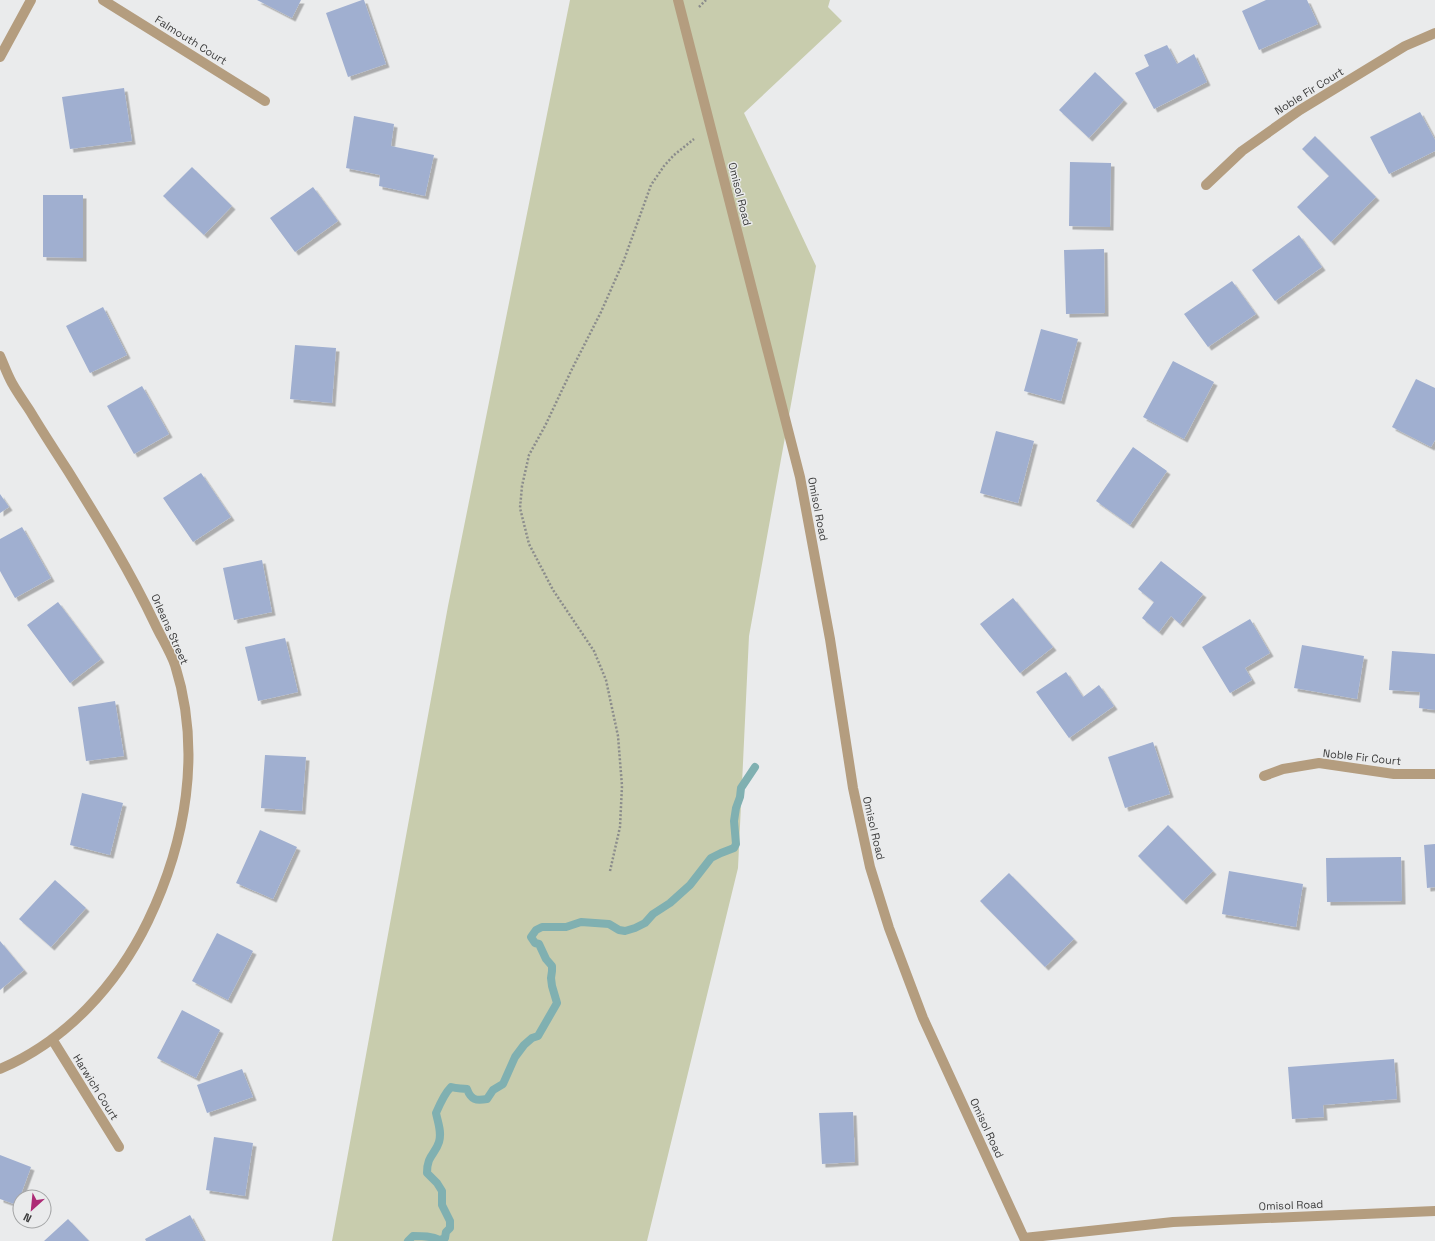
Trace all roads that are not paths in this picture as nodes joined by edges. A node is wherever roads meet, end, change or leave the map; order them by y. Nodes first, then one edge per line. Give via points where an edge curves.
1 (31, 0) edge
2 (103, 0) edge
3 (678, 0) edge
4 (1435, 33) edge
5 (0, 57) edge
6 (265, 101) dead end
7 (1206, 185) dead end
8 (0, 356) edge
9 (1435, 774) edge
10 (1264, 776) dead end
11 (52, 1039) junction
12 (0, 1069) edge
13 (119, 1147) dead end
14 (1435, 1211) edge
15 (1025, 1239) edge

1 - 5 street
2 - 6 street, Falmouth Court
3 - 15 street, Omisol Road via 800,477 830,639 853,788 870,867 889,928 923,1018
4 - 7 street, Noble Fir Court via 1405,46 1300,110 1242,151
8 - 11 street, Orleans Street via 12,383 100,522 140,592 174,664 185,707 189,751 187,795 179,838 161,894 139,939 112,981 84,1013
9 - 10 street, Noble Fir Court via 1394,774 1319,763 1283,769
11 - 12 street, Orleans Street via 17,1062
11 - 13 street, Harwich Court
14 - 15 street, Omisol Road via 1173,1222

